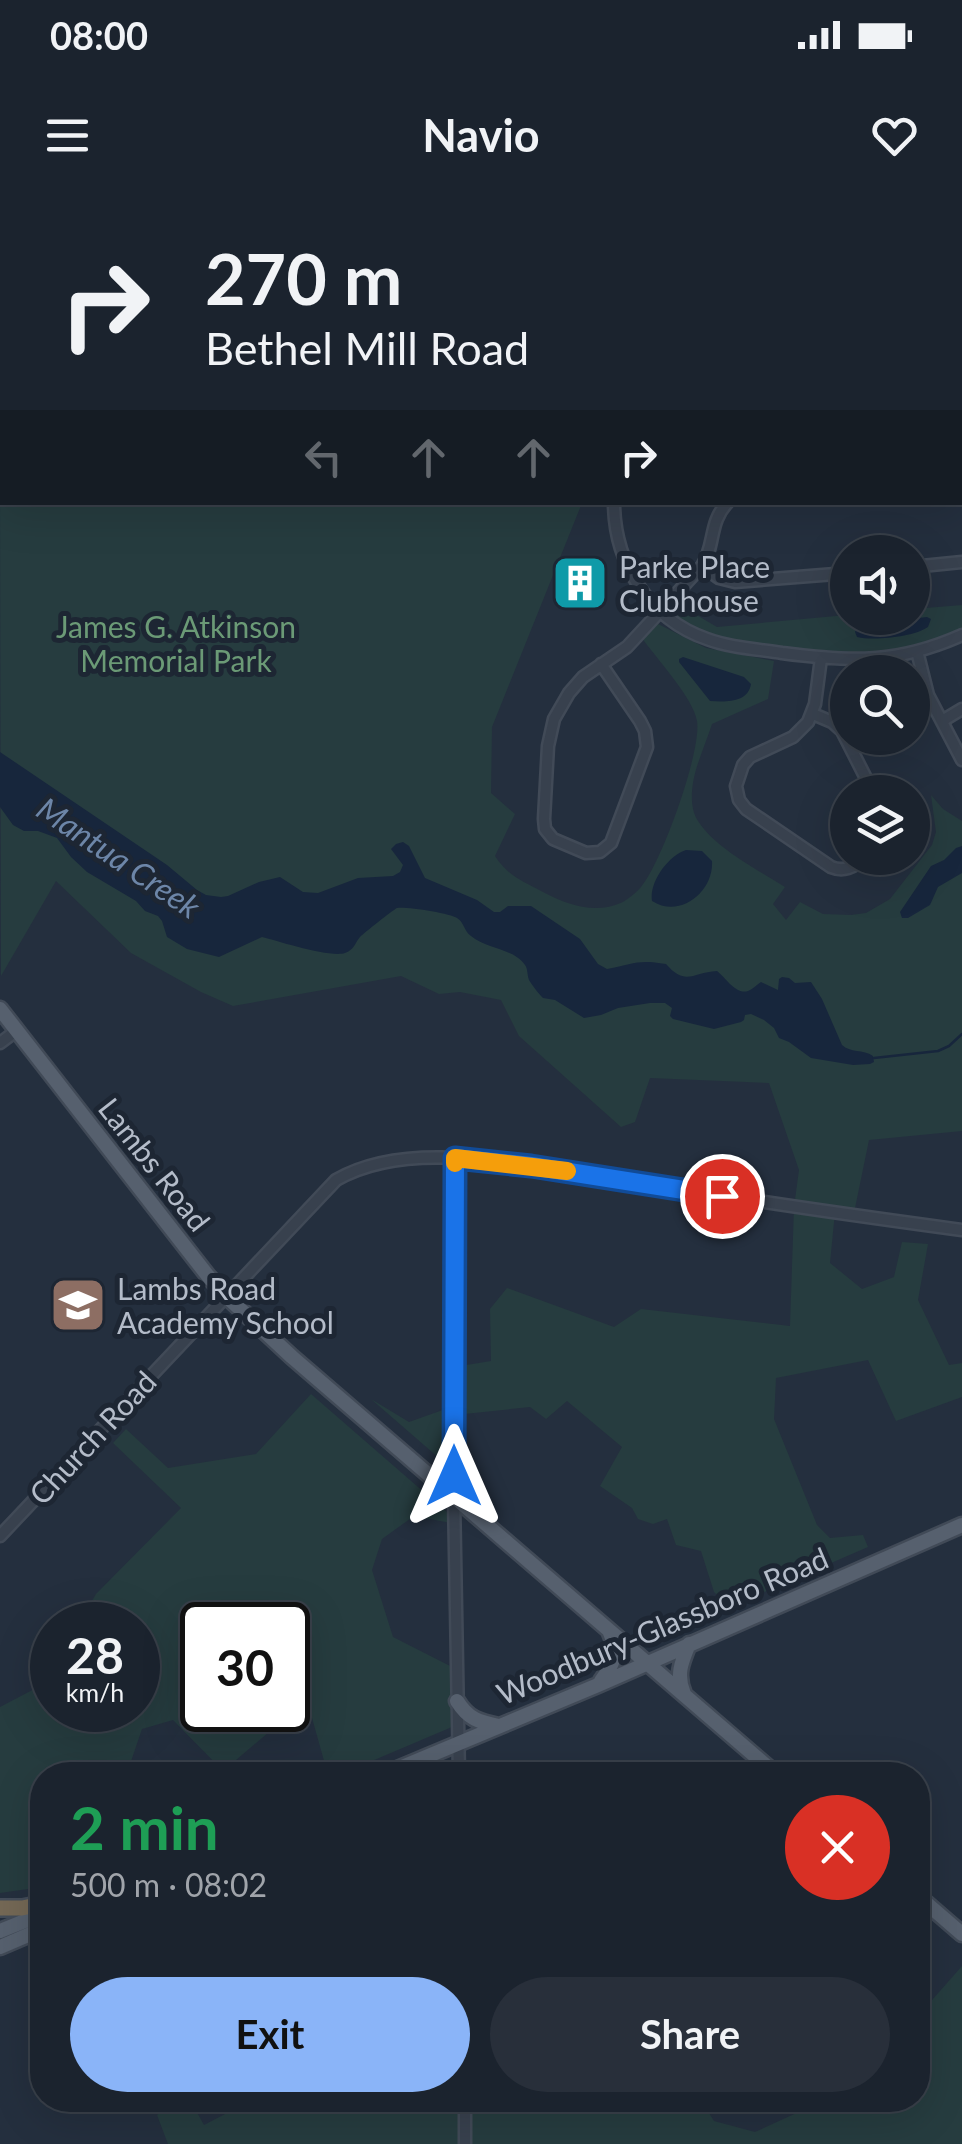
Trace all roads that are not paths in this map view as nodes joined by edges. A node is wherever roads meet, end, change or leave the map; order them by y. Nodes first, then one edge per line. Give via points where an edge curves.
1 (614, 505) edge
2 (726, 505) edge
3 (962, 562) edge
4 (930, 565) edge
5 (702, 566) junction
6 (830, 574) edge
7 (660, 611) junction
8 (962, 635) edge
9 (917, 652) junction
10 (821, 658) junction
11 (600, 664) junction
12 (962, 708) edge
13 (813, 714) junction
14 (942, 721) junction
15 (962, 760) edge
16 (864, 775) edge
17 (830, 867) edge
18 (6, 1021) edge
19 (0, 1043) edge
20 (455, 1158) junction
21 (962, 1230) edge
22 (225, 1296) junction
23 (454, 1497) junction
24 (962, 1524) edge
25 (0, 1536) edge
26 (608, 1628) junction
27 (689, 1644) junction
28 (647, 1663) junction
29 (598, 1684) junction
30 (685, 1695) junction
31 (456, 1700) junction
32 (500, 1726) junction
33 (459, 1743) junction
34 (414, 1762) edge
35 (459, 1762) edge
36 (762, 1762) edge
37 (30, 1906) edge
38 (930, 1906) edge
39 (0, 1908) edge
40 (30, 1919) edge
41 (0, 1931) edge
42 (30, 1934) edge
43 (962, 1934) edge
44 (0, 1947) edge
45 (465, 2112) edge
46 (465, 2144) edge

1 - 7 street via 625,561
2 - 5 street
3 - 4 street
5 - 6 street via 735,582
5 - 7 street
7 - 10 street via 708,640
7 - 11 street via 624,650
8 - 9 street
9 - 10 street
9 - 14 street
10 - 13 street
11 - 11 street via 640,721 646,747 610,843 593,853 550,837 544,818 554,719 573,688
12 - 14 street
13 - 16 street via 842,731
13 - 17 street via 793,737 747,759 738,797
14 - 15 street
18 - 19 street
18 - 22 main road, Lambs Road
20 - 21 street, Church Road
20 - 22 street, Church Road via 352,1170
20 - 23 street
22 - 23 main road, Lambs Road
22 - 25 street, Church Road
23 - 26 main road, Lambs Road
23 - 31 street
24 - 27 main road, Woodbury-Glassboro Road
26 - 28 main road, Lambs Road
26 - 29 main road via 615,1658
27 - 28 main road, Woodbury-Glassboro Road
27 - 30 main road via 679,1669
28 - 29 main road, Woodbury-Glassboro Road
28 - 30 main road, Lambs Road
29 - 32 main road, Woodbury-Glassboro Road
30 - 36 main road, Lambs Road
31 - 32 main road via 477,1722
31 - 33 street
32 - 33 main road, Woodbury-Glassboro Road
33 - 34 main road, Woodbury-Glassboro Road
33 - 35 street
37 - 39 highway
38 - 43 main road
40 - 41 main road
42 - 44 main road
45 - 46 street

